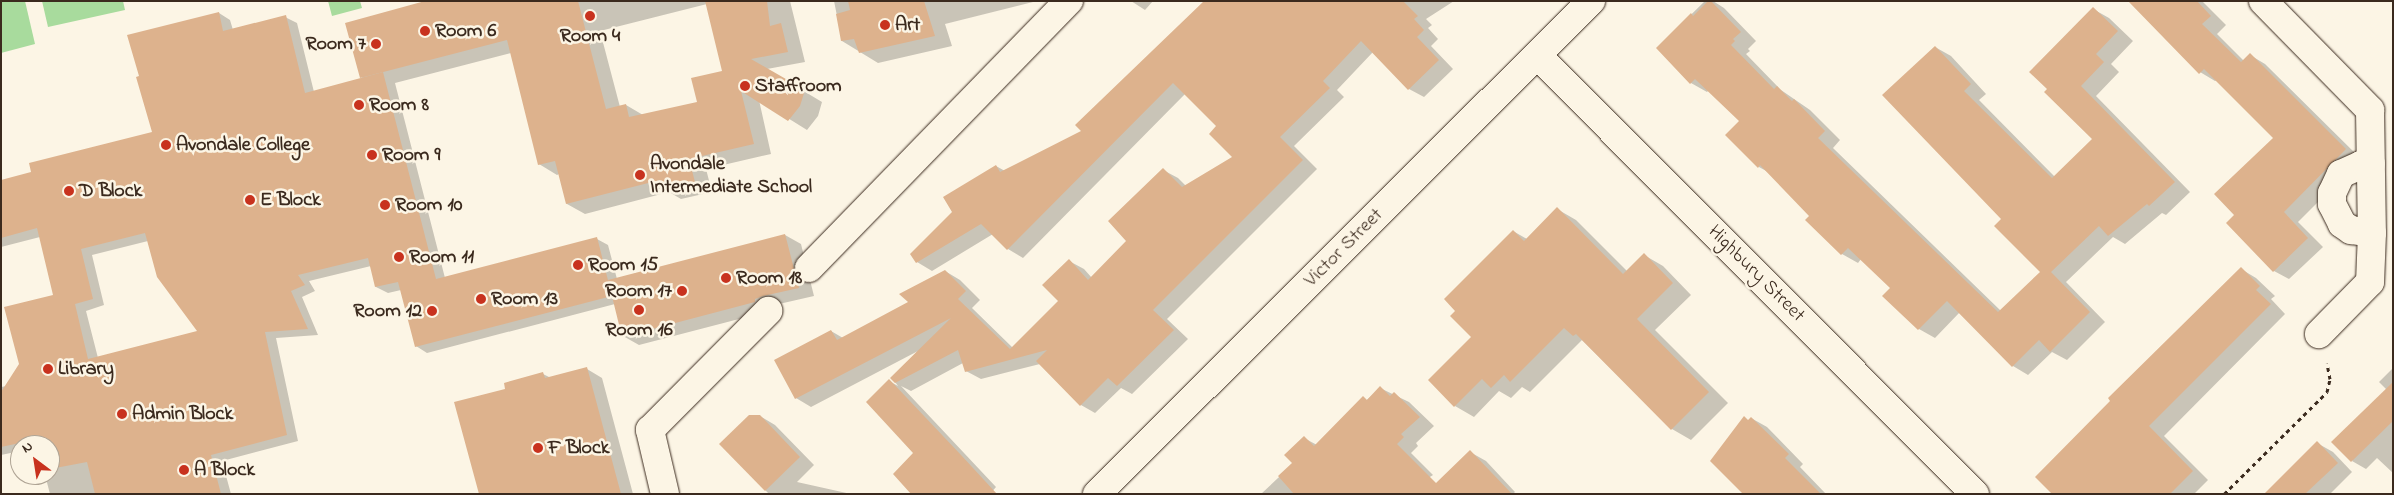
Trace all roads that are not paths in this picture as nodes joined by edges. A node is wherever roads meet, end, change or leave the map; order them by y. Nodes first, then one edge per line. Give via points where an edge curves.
1 (1069, 1) edge
2 (1591, 1) edge
3 (2263, 1) edge
4 (1537, 55) junction
5 (2371, 164) junction
6 (2372, 233) junction
7 (809, 268) dead end
8 (768, 311) dead end
9 (2319, 334) road end
10 (665, 494) edge
11 (1098, 494) edge
12 (1975, 494) edge

1 - 7 street
2 - 4 street, Victor Street
3 - 5 street via 2370,110
4 - 11 street, Victor Street
4 - 12 street, Highbury Street
5 - 6 street
5 - 6 street via 2341,174 2334,188 2332,204 2342,224 2351,230
6 - 9 street via 2370,282
8 - 10 street via 650,430

